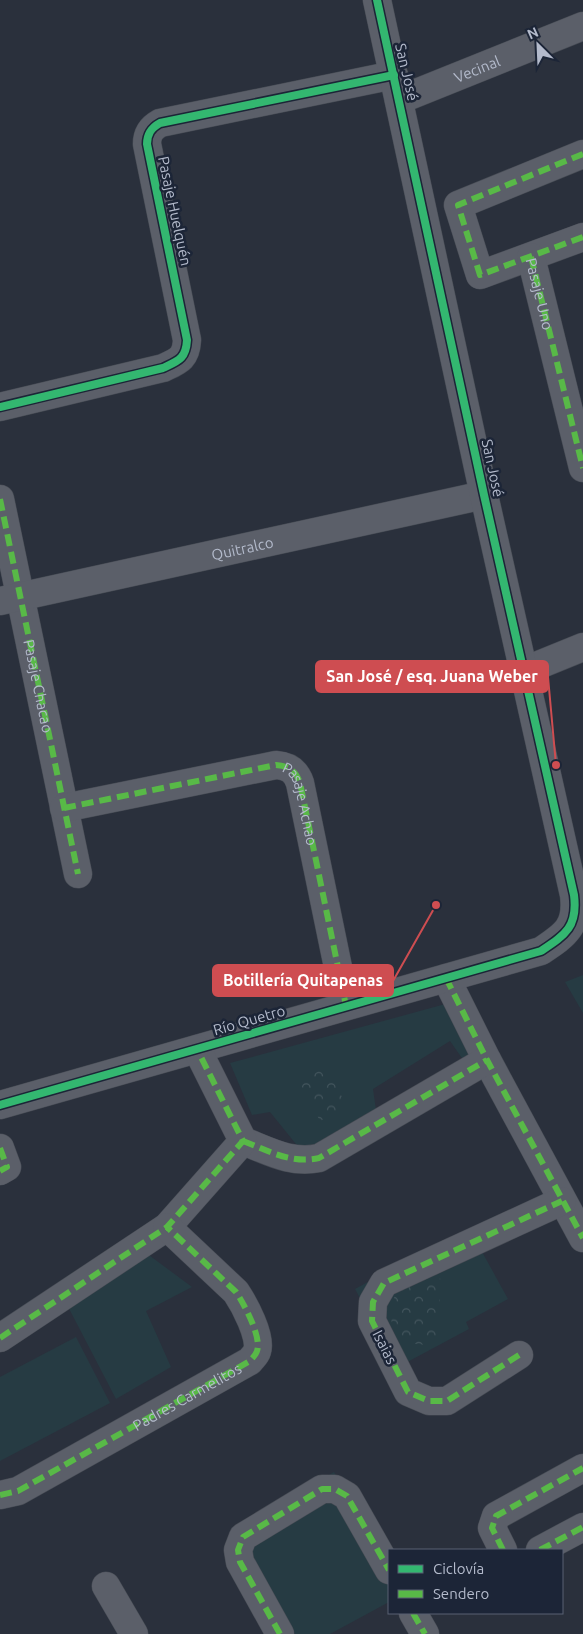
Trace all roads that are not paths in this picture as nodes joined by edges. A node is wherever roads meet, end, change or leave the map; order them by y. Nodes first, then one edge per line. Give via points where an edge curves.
1 (377, 0) edge
2 (583, 26) edge
3 (397, 88) junction
4 (583, 154) edge
5 (583, 237) edge
6 (531, 257) junction
7 (0, 407) edge
8 (583, 468) edge
9 (484, 495) junction
10 (0, 499) edge
11 (10, 599) edge
12 (583, 647) edge
13 (524, 671) junction
14 (64, 808) junction
15 (78, 874) dead end
16 (572, 943) edge
17 (446, 978) junction
18 (346, 1006) junction
19 (197, 1049) junction
20 (487, 1060) junction
21 (0, 1105) edge
22 (242, 1141) junction
23 (0, 1148) edge
24 (0, 1171) edge
25 (562, 1201) junction
26 (167, 1227) junction
27 (583, 1238) edge
28 (0, 1338) edge
29 (519, 1355) dead end
30 (583, 1468) edge
31 (0, 1495) edge
32 (583, 1527) edge
33 (502, 1549) edge
34 (542, 1549) edge
35 (388, 1568) edge
36 (106, 1586) dead end
37 (414, 1614) edge
38 (134, 1634) edge
39 (280, 1634) edge
40 (426, 1634) edge

1 - 3 street, San José
2 - 3 street, Vecinal
3 - 7 street, Pasaje Huelquén via 154,126 147,137 147,144 187,340 186,350 181,359 162,368
3 - 9 street, San José
4 - 6 street, Pasaje Uno via 458,206 480,275
5 - 6 street
6 - 8 street, Pasaje Uno
9 - 11 street, Quitralco
9 - 13 street, San José
10 - 11 street, Pasaje Chacao
11 - 14 street, Pasaje Chacao
12 - 13 street
13 - 16 street, San José via 575,907 569,928
14 - 15 street, Pasaje Chacao
14 - 18 street, Pasaje Achao via 276,765 292,769 300,782
16 - 17 street, Río Quetro
17 - 18 street, Río Quetro
17 - 20 street
18 - 19 street, Río Quetro
19 - 21 street, Río Quetro
19 - 22 street
20 - 22 street via 319,1158 292,1160
20 - 25 street
22 - 26 street
23 - 24 street via 7,1167
25 - 27 street
25 - 29 street, Isaias via 384,1283 374,1302 372,1321 408,1392 429,1401 447,1401
26 - 28 street
26 - 31 street, Padres Carmelitos via 236,1292 257,1336 258,1350 250,1361 233,1371 18,1491
30 - 33 street via 496,1516 492,1528
32 - 34 street
35 - 39 street via 347,1496 335,1489 322,1489 243,1536 238,1550 240,1562
36 - 38 street
37 - 40 street

